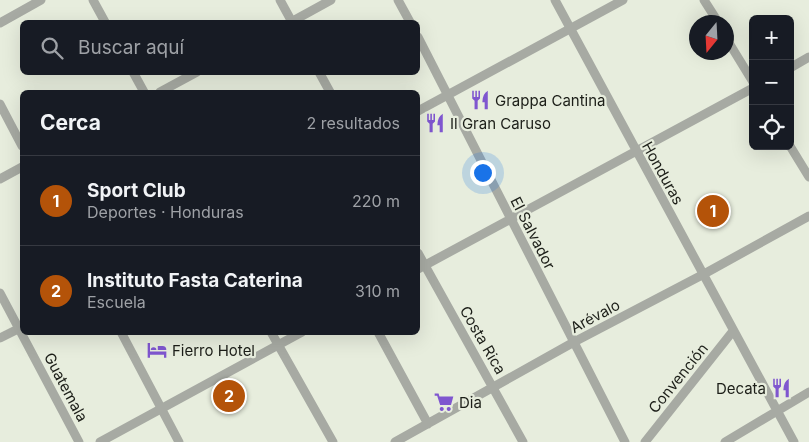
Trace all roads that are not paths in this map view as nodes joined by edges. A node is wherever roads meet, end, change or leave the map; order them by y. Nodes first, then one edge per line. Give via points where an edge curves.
1 (40, 0) edge
2 (93, 0) edge
3 (280, 0) edge
4 (331, 0) edge
5 (398, 0) edge
6 (555, 0) edge
7 (623, 0) edge
8 (704, 0) edge
9 (714, 15) edge
10 (104, 20) edge
11 (290, 20) edge
12 (295, 20) edge
13 (409, 20) edge
14 (0, 23) edge
15 (570, 29) junction
16 (420, 41) edge
17 (734, 51) edge
18 (809, 57) edge
19 (794, 66) edge
20 (135, 75) edge
21 (191, 75) edge
22 (321, 75) edge
23 (749, 75) edge
24 (143, 90) edge
25 (164, 90) edge
26 (329, 90) edge
27 (749, 90) edge
28 (448, 95) junction
29 (0, 104) edge
30 (420, 110) edge
31 (20, 142) edge
32 (792, 150) edge
33 (636, 152) junction
34 (20, 169) edge
35 (809, 177) edge
36 (0, 180) edge
37 (809, 216) edge
38 (510, 220) junction
39 (421, 267) edge
40 (704, 274) junction
41 (0, 292) edge
42 (20, 327) edge
43 (733, 331) junction
44 (24, 335) edge
45 (123, 335) edge
46 (273, 335) edge
47 (296, 335) edge
48 (380, 335) edge
49 (0, 338) edge
50 (574, 342) junction
51 (278, 345) junction
52 (494, 388) junction
53 (809, 392) edge
54 (162, 410) junction
55 (778, 411) junction
56 (428, 424) junction
57 (79, 442) edge
58 (100, 442) edge
59 (179, 442) edge
60 (333, 442) edge
61 (395, 442) edge
62 (523, 442) edge
63 (625, 442) edge
64 (645, 442) edge
65 (725, 442) edge
66 (794, 442) edge

1 - 14 street
2 - 10 street
3 - 11 street
4 - 12 street
5 - 13 street
6 - 15 street, Honduras
7 - 15 street
8 - 9 street
15 - 28 street
15 - 33 street, Honduras
16 - 28 street, El Salvador
17 - 23 street
18 - 19 street
20 - 24 street
21 - 25 street
22 - 26 street
27 - 33 street
28 - 30 street
28 - 38 street, El Salvador
29 - 31 street
32 - 35 street
33 - 38 street
33 - 40 street, Honduras
34 - 36 street
37 - 40 street, Arévalo
38 - 39 street
38 - 50 street, El Salvador
39 - 52 street, Costa Rica
40 - 43 street, Honduras
40 - 50 street, Arévalo
41 - 42 street, Guatemala
42 - 49 street
43 - 55 street, Honduras
43 - 64 street, Convención
44 - 57 street, Guatemala
45 - 54 street
46 - 51 street
47 - 51 street
48 - 56 street
50 - 52 street, Arévalo
50 - 63 street, El Salvador
51 - 54 street
51 - 60 street
52 - 56 street, Arévalo
52 - 62 street, Costa Rica
53 - 55 street
54 - 58 street
54 - 59 street
55 - 65 street
55 - 66 street, Honduras
56 - 61 street, Arévalo

